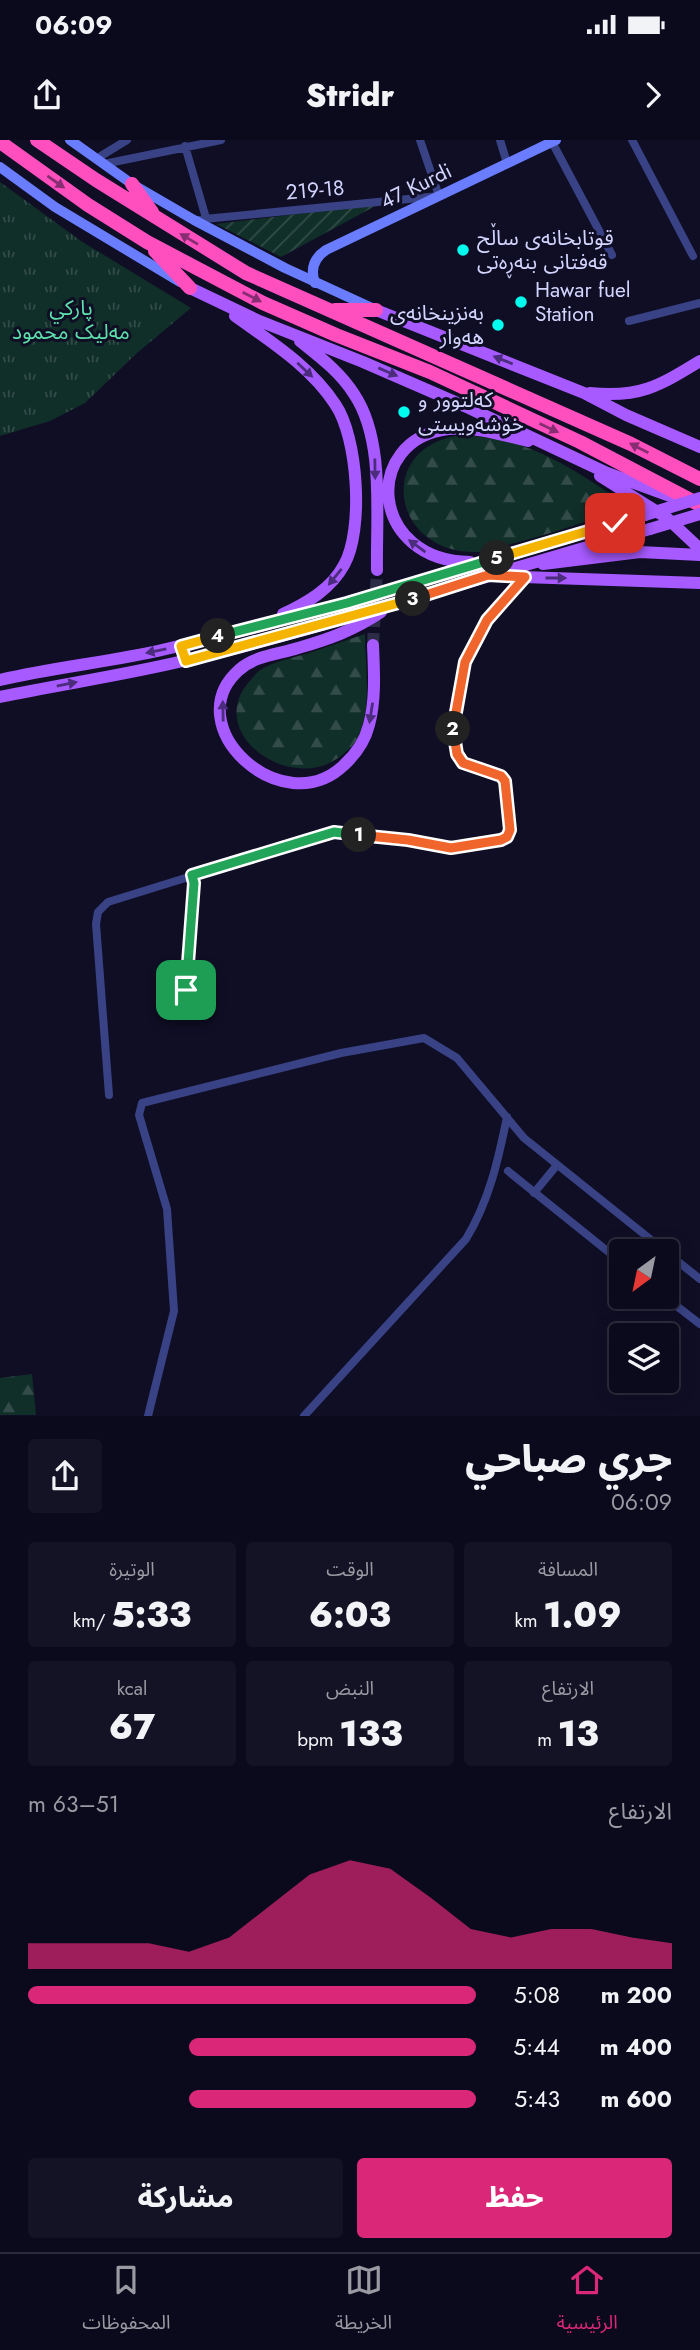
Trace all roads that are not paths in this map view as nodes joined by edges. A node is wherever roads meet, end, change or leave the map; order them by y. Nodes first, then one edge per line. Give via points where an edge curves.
1 (37, 140) edge
2 (70, 140) edge
3 (107, 140) edge
4 (127, 140) edge
5 (221, 140) edge
6 (420, 140) edge
7 (500, 140) edge
8 (632, 140) edge
9 (554, 141) edge
10 (0, 142) edge
11 (185, 146) junction
12 (112, 149) junction
13 (100, 161) junction
14 (507, 163) junction
15 (0, 167) edge
16 (132, 184) junction
17 (439, 196) junction
18 (206, 218) junction
19 (157, 219) junction
20 (194, 220) junction
21 (147, 242) junction
22 (611, 255) dead end
23 (693, 256) dead end
24 (315, 283) junction
25 (190, 288) junction
26 (700, 303) edge
27 (327, 310) junction
28 (376, 310) junction
29 (629, 321) dead end
30 (292, 334) junction
31 (700, 361) edge
32 (584, 393) junction
33 (550, 445) junction
34 (700, 447) edge
35 (577, 460) junction
36 (700, 479) edge
37 (700, 498) edge
38 (700, 505) edge
39 (700, 514) edge
40 (700, 549) edge
41 (700, 555) edge
42 (481, 562) junction
43 (377, 570) tunnel mouth
44 (525, 570) junction
45 (700, 583) edge
46 (390, 606) junction
47 (253, 628) junction
48 (373, 645) tunnel mouth
49 (181, 646) junction
50 (186, 661) junction
51 (0, 680) edge
52 (0, 697) edge
53 (192, 875) junction
54 (186, 990) dead end
55 (109, 1095) dead end
56 (507, 1117) junction
57 (557, 1165) junction
58 (508, 1171) dead end
59 (534, 1193) junction
60 (650, 1239) edge
61 (609, 1252) edge
62 (679, 1262) edge
63 (700, 1279) edge
64 (679, 1308) edge
65 (700, 1324) edge
66 (148, 1416) edge
67 (304, 1416) edge

1 - 19 highway
2 - 13 main road
3 - 12 street
4 - 12 street
5 - 11 street
6 - 17 street
7 - 14 street
8 - 23 street
9 - 14 main road, 47 Kurdi
9 - 22 street
10 -> 21 highway
11 - 13 street
11 - 18 street
12 - 13 street
13 - 16 main road
14 - 17 main road, 47 Kurdi
15 - 25 main road via 55,207
16 - 19 highway
16 - 20 main road
17 - 18 street, 219-18
17 - 24 main road, 47 Kurdi via 322,253 313,267
18 - 20 street, 219-18
27 -> 19 highway via 246,273
20 - 24 main road
21 - 25 highway
21 -> 38 highway via 263,303 430,372 580,442
24 - 28 main road
25 - 30 main road
25 -> 47 main road via 308,371 335,403 353,448 354,524 344,565 324,591
26 - 29 street
27 - 28 highway
36 -> 27 highway
32 -> 28 main road
30 -> 33 main road
30 -> 43 main road via 346,383 366,418 374,445
31 - 32 main road via 663,384 635,393
32 - 34 main road
33 - 35 main road
42 -> 33 main road via 431,555 406,538 390,506 389,483 399,459 415,441 447,429
35 - 38 main road
35 - 40 main road via 667,518
37 - 42 main road, bridge
39 - 44 main road, bridge
41 - 44 main road via 617,554
42 - 47 main road
44 -> 45 main road
44 - 46 main road via 488,575
44 - 53 street via 487,620 465,662 452,725 459,759 505,781 507,837 451,848 334,832
48 -> 46 main road via 369,725 363,742 338,770 297,785 269,777 232,749 221,715 224,692 236,672 254,660 356,629
46 - 50 main road
47 - 49 main road
49 - 50 main road
49 -> 51 main road
52 -> 50 main road
53 - 54 street
53 - 55 street via 108,902 98,912
56 - 57 street
56 - 66 street via 457,1058 424,1038 341,1053 142,1103 139,1115 167,1209 174,1311
56 - 67 street via 497,1170 482,1213 466,1239
57 - 59 street
57 - 60 street
58 - 59 street
59 - 61 street
62 - 63 street
64 - 65 street

